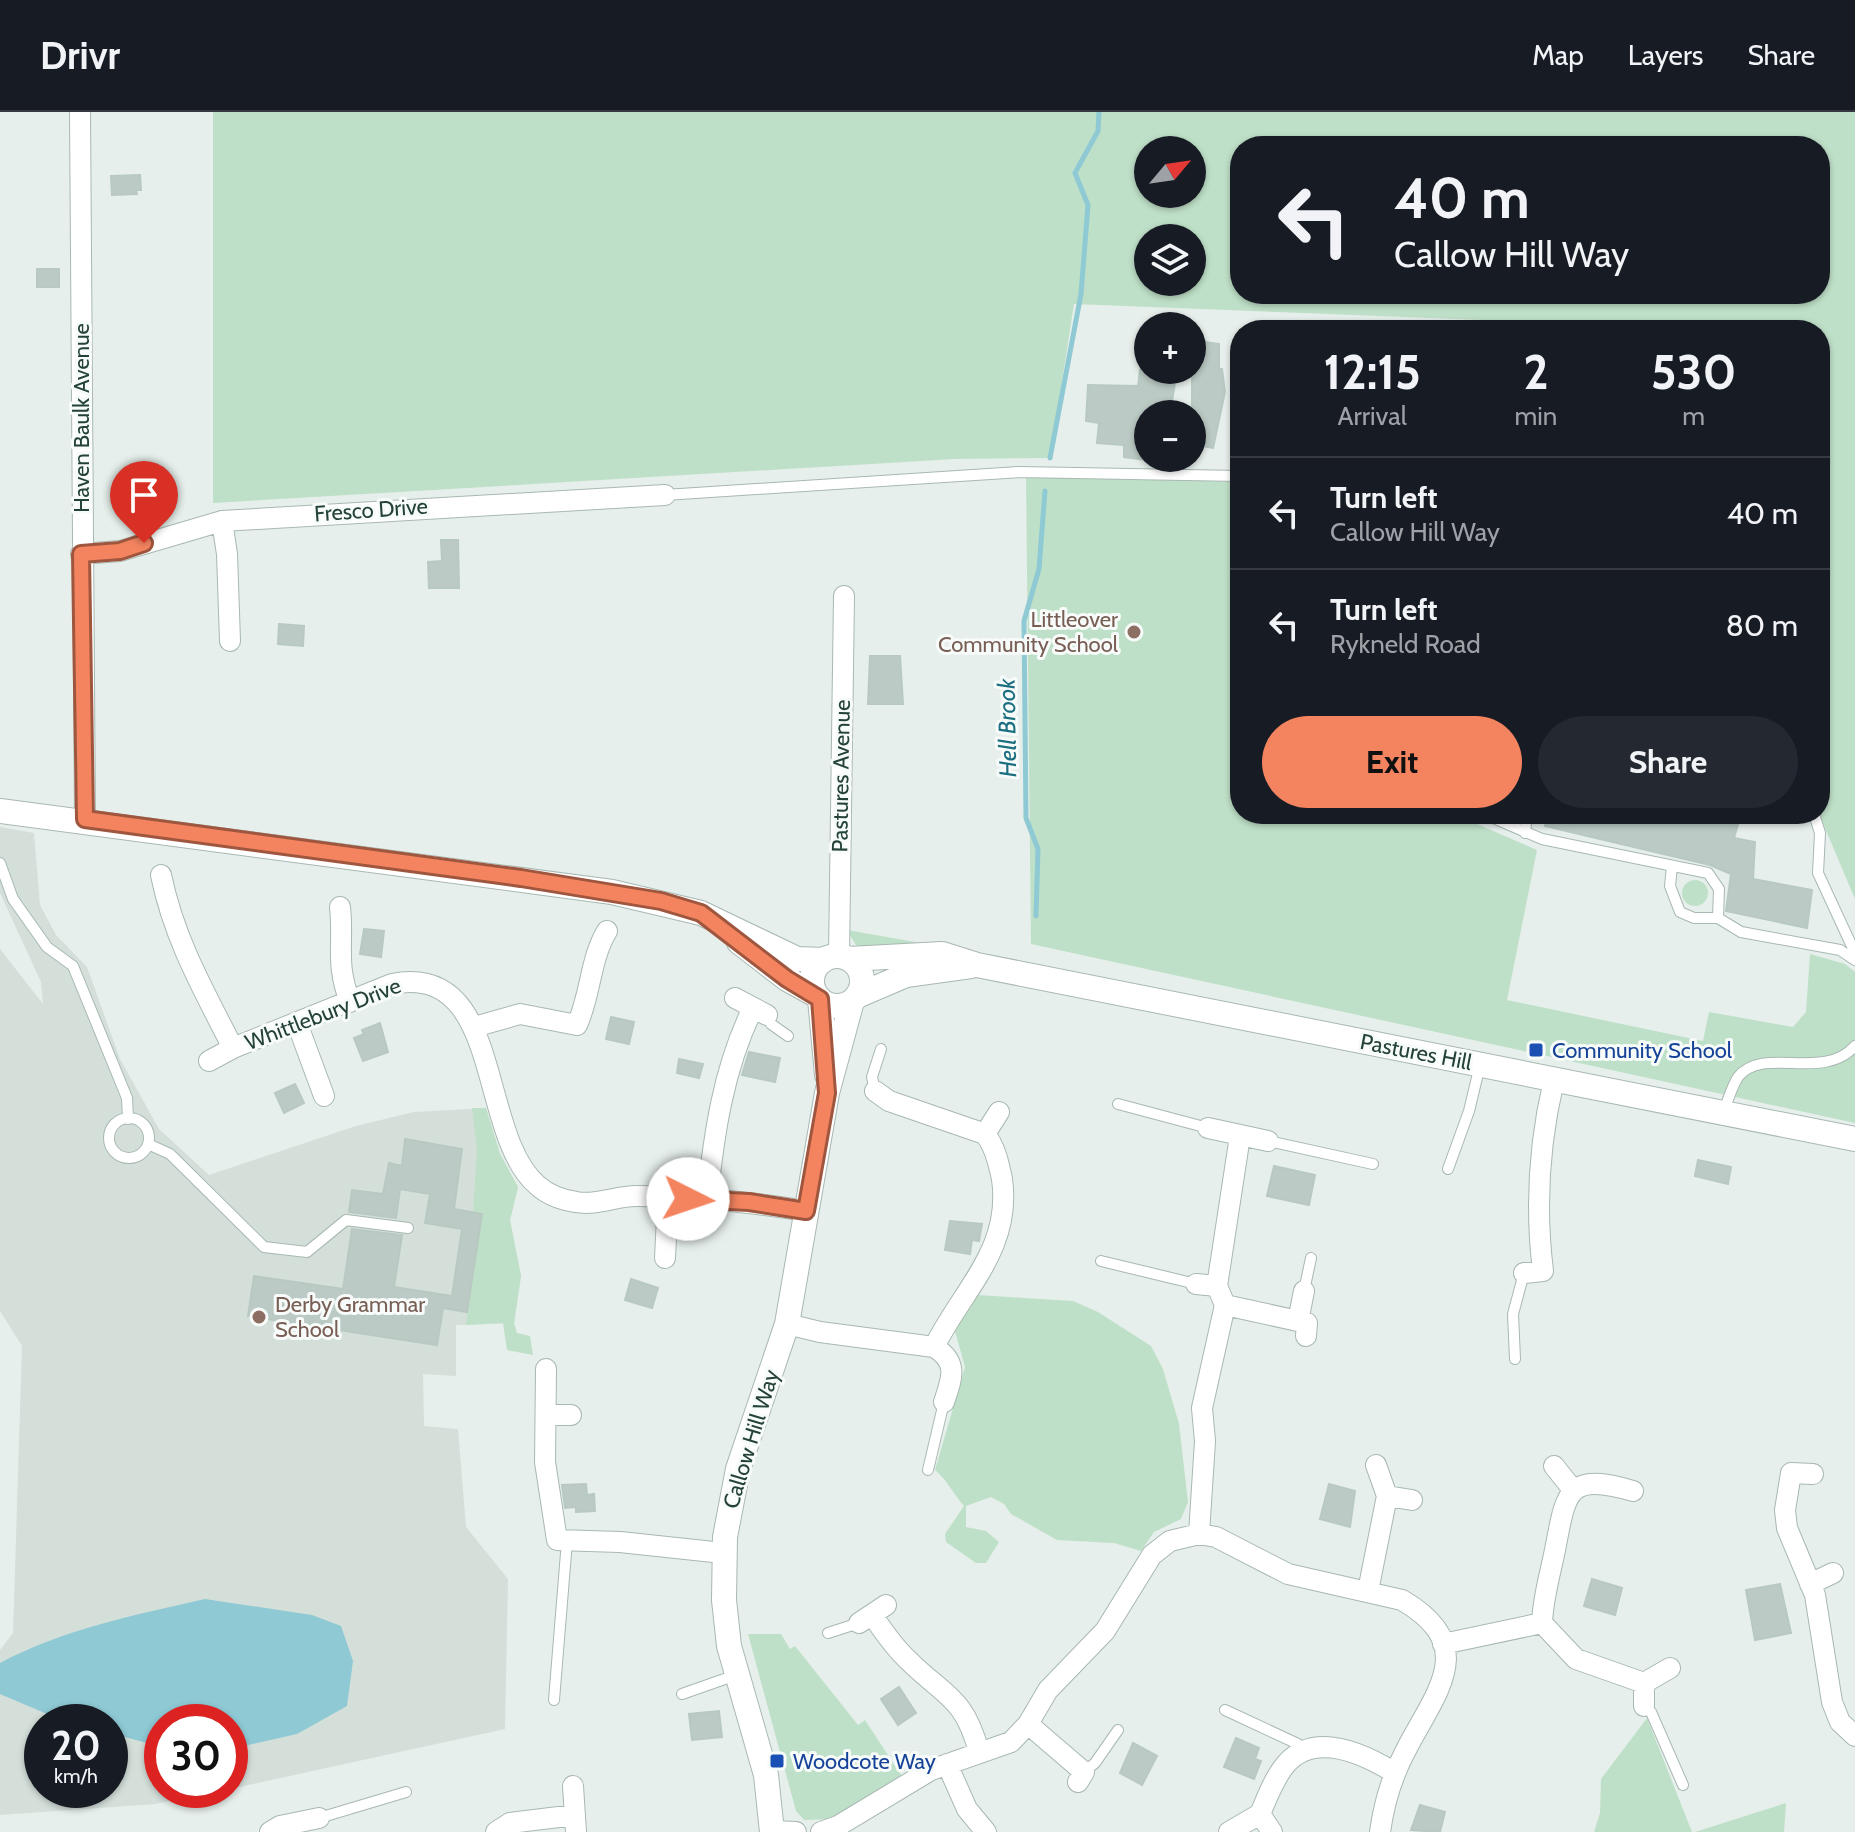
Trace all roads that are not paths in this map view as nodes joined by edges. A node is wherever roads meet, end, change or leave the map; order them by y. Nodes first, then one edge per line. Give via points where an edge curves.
1 (80, 112) edge
2 (1230, 476) edge
3 (665, 495) joint
4 (222, 521) junction
5 (81, 554) junction
6 (844, 596) dead end
7 (230, 641) dead end
8 (1, 816) edge
9 (85, 819) junction
10 (1506, 824) edge
11 (1526, 824) edge
12 (1817, 824) edge
13 (1525, 833) junction
14 (0, 863) edge
15 (1672, 866) junction
16 (161, 875) dead end
17 (340, 907) dead end
18 (701, 913) junction
19 (1718, 918) junction
20 (607, 931) dead end
21 (1855, 953) edge
22 (837, 958) junction
23 (1855, 960) edge
24 (977, 965) junction
25 (818, 997) junction
26 (855, 999) junction
27 (350, 1002) junction
28 (745, 1003) joint
29 (297, 1023) junction
30 (474, 1027) junction
31 (788, 1036) dead end
32 (1855, 1046) edge
33 (233, 1048) junction
34 (881, 1049) dead end
35 (209, 1061) dead end
36 (1480, 1065) junction
37 (1554, 1080) junction
38 (875, 1091) joint
39 (827, 1093) junction
40 (324, 1096) dead end
41 (1118, 1104) dead end
42 (999, 1112) dead end
43 (1722, 1113) junction
44 (128, 1119) junction
45 (1208, 1128) joint
46 (985, 1134) junction
47 (1240, 1136) junction
48 (1855, 1139) edge
49 (1268, 1141) joint
50 (148, 1144) junction
51 (1373, 1164) dead end
52 (1448, 1169) dead end
53 (668, 1197) junction
54 (707, 1200) junction
55 (806, 1211) junction
56 (408, 1228) dead end
57 (665, 1258) dead end
58 (1311, 1258) dead end
59 (1101, 1261) dead end
60 (1524, 1273) joint
61 (1206, 1285) junction
62 (1304, 1291) joint
63 (1225, 1305) junction
64 (787, 1324) junction
65 (934, 1347) junction
66 (1515, 1359) dead end
67 (546, 1369) dead end
68 (944, 1402) joint
69 (546, 1415) junction
70 (571, 1415) dead end
71 (1376, 1465) dead end
72 (1554, 1466) dead end
73 (928, 1470) dead end
74 (1813, 1474) dead end
75 (1574, 1491) junction
76 (1633, 1491) dead end
77 (1387, 1496) junction
78 (1412, 1500) dead end
79 (1199, 1534) junction
80 (567, 1541) junction
81 (723, 1553) junction
82 (1833, 1573) dead end
83 (1810, 1584) junction
84 (1368, 1591) junction
85 (873, 1615) joint
86 (1542, 1623) junction
87 (828, 1633) dead end
88 (1443, 1644) junction
89 (1670, 1668) dead end
90 (736, 1675) junction
91 (1644, 1683) junction
92 (682, 1694) dead end
93 (554, 1700) dead end
94 (1644, 1706) joint
95 (1225, 1710) dead end
96 (1028, 1724) junction
97 (1118, 1730) dead end
98 (1855, 1736) edge
99 (979, 1752) junction
100 (1302, 1753) junction
101 (947, 1764) junction
102 (1395, 1773) junction
103 (1081, 1777) joint
104 (1683, 1785) dead end
105 (573, 1786) dead end
106 (406, 1792) dead end
107 (1260, 1814) junction
108 (319, 1818) joint
109 (576, 1824) edge
110 (266, 1828) edge
111 (772, 1831) edge
112 (496, 1832) edge
113 (796, 1832) edge
114 (821, 1832) edge
115 (986, 1832) edge
116 (1229, 1832) edge
117 (1272, 1832) edge
118 (1380, 1832) edge

1 - 5 street, Haven Baulk Avenue
2 - 3 lane via 1020,472
3 - 4 street, Fresco Drive
4 - 5 street, Fresco Drive via 120,551
4 - 7 street
5 - 9 street, Haven Baulk Avenue
6 - 22 street, Pastures Avenue
8 - 9 street
9 - 18 street via 521,878 650,899
10 - 13 lane
11 - 13 lane
12 - 21 lane via 1818,873
13 - 15 lane
14 - 44 lane via 13,899 47,947 73,966 127,1098
15 - 19 lane via 1693,868 1714,880 1719,889
15 - 19 lane via 1670,886 1680,912
16 - 33 street, Whittlebury Drive via 185,956
17 - 27 street via 339,964
18 - 22 street, Pastures Hill via 797,959
18 - 25 street
19 - 23 lane via 1741,932 1840,950
20 - 30 street via 577,1025 520,1014
22 - 24 street, Pastures Hill via 942,954
22 - 25 street via 815,969 812,981
22 - 26 street via 860,970
24 - 26 street, Pastures Hill via 906,975
24 - 36 street, Pastures Hill
25 - 26 street via 834,1006
25 - 39 street, Callow Hill Way
26 - 39 street, Callow Hill Way
27 - 29 street, Whittlebury Drive
27 - 30 street, Whittlebury Drive via 392,984 421,982 449,993
28 - 31 lane
28 - 54 street via 713,1139
29 - 33 street, Whittlebury Drive
29 - 40 street
30 - 53 street, Whittlebury Drive via 511,1149 538,1186 578,1203 621,1196
32 - 43 lane via 1827,1063 1753,1067 1739,1076
33 - 35 street, Whittlebury Drive
34 - 38 lane via 872,1077
36 - 37 street, Pastures Hill
36 - 52 lane
37 - 43 street, Pastures Hill
37 - 60 street via 1541,1137 1538,1233 1543,1271
38 - 46 street via 889,1101
39 - 55 street, Callow Hill Way
41 - 45 lane
42 - 46 street
43 - 48 street, Pastures Hill
44 - 50 lane via 145,1127
44 - 50 lane via 112,1128 112,1148 130,1158
45 - 47 street
46 - 65 street via 1001,1175 1003,1223 993,1250
47 - 49 street
47 - 61 street
49 - 51 lane
50 - 56 lane via 170,1154 264,1247 307,1252 346,1220
53 - 54 street, Whittlebury Drive
53 - 57 street
54 - 55 street, Whittlebury Drive
55 - 64 street, Callow Hill Way
58 - 62 lane
59 - 61 lane
60 - 66 lane via 1513,1314
61 - 63 street
62 - 63 street via 1302,1329
63 - 79 street via 1202,1408
64 - 65 street
64 - 81 street, Callow Hill Way via 731,1492
65 - 68 street via 952,1365
67 - 69 street
68 - 73 lane
69 - 70 street
69 - 80 street via 548,1496 557,1540
71 - 77 street
72 - 75 street
74 - 83 street via 1791,1473 1785,1510
75 - 76 street via 1603,1484
75 - 86 street via 1560,1513
77 - 78 street
77 - 84 street
79 - 84 street via 1216,1537 1288,1574
79 - 96 street via 1170,1541 1152,1555 1105,1631 1048,1690
80 - 81 street
80 - 93 lane
81 - 90 street, Callow Hill Way
82 - 83 street
83 - 98 street via 1822,1626 1832,1702 1840,1722
84 - 88 street via 1415,1607
85 - 87 lane
85 - 99 street via 907,1660 958,1702
86 - 88 street
86 - 91 street via 1576,1659
88 - 102 street via 1441,1690
89 - 91 street
90 - 92 lane
90 - 111 street, Callow Hill Way via 766,1775
91 - 94 street
94 - 104 lane
95 - 100 lane via 1298,1744
96 - 99 street via 1011,1742
96 - 103 street
97 - 103 lane
99 - 101 street
100 - 102 street via 1320,1747 1345,1751
100 - 107 street via 1280,1772
101 - 114 street
101 - 115 street via 967,1809
102 - 118 street
105 - 109 street
106 - 108 lane
107 - 116 street
107 - 117 street
108 - 110 street
109 - 112 street via 510,1823
111 - 113 street

